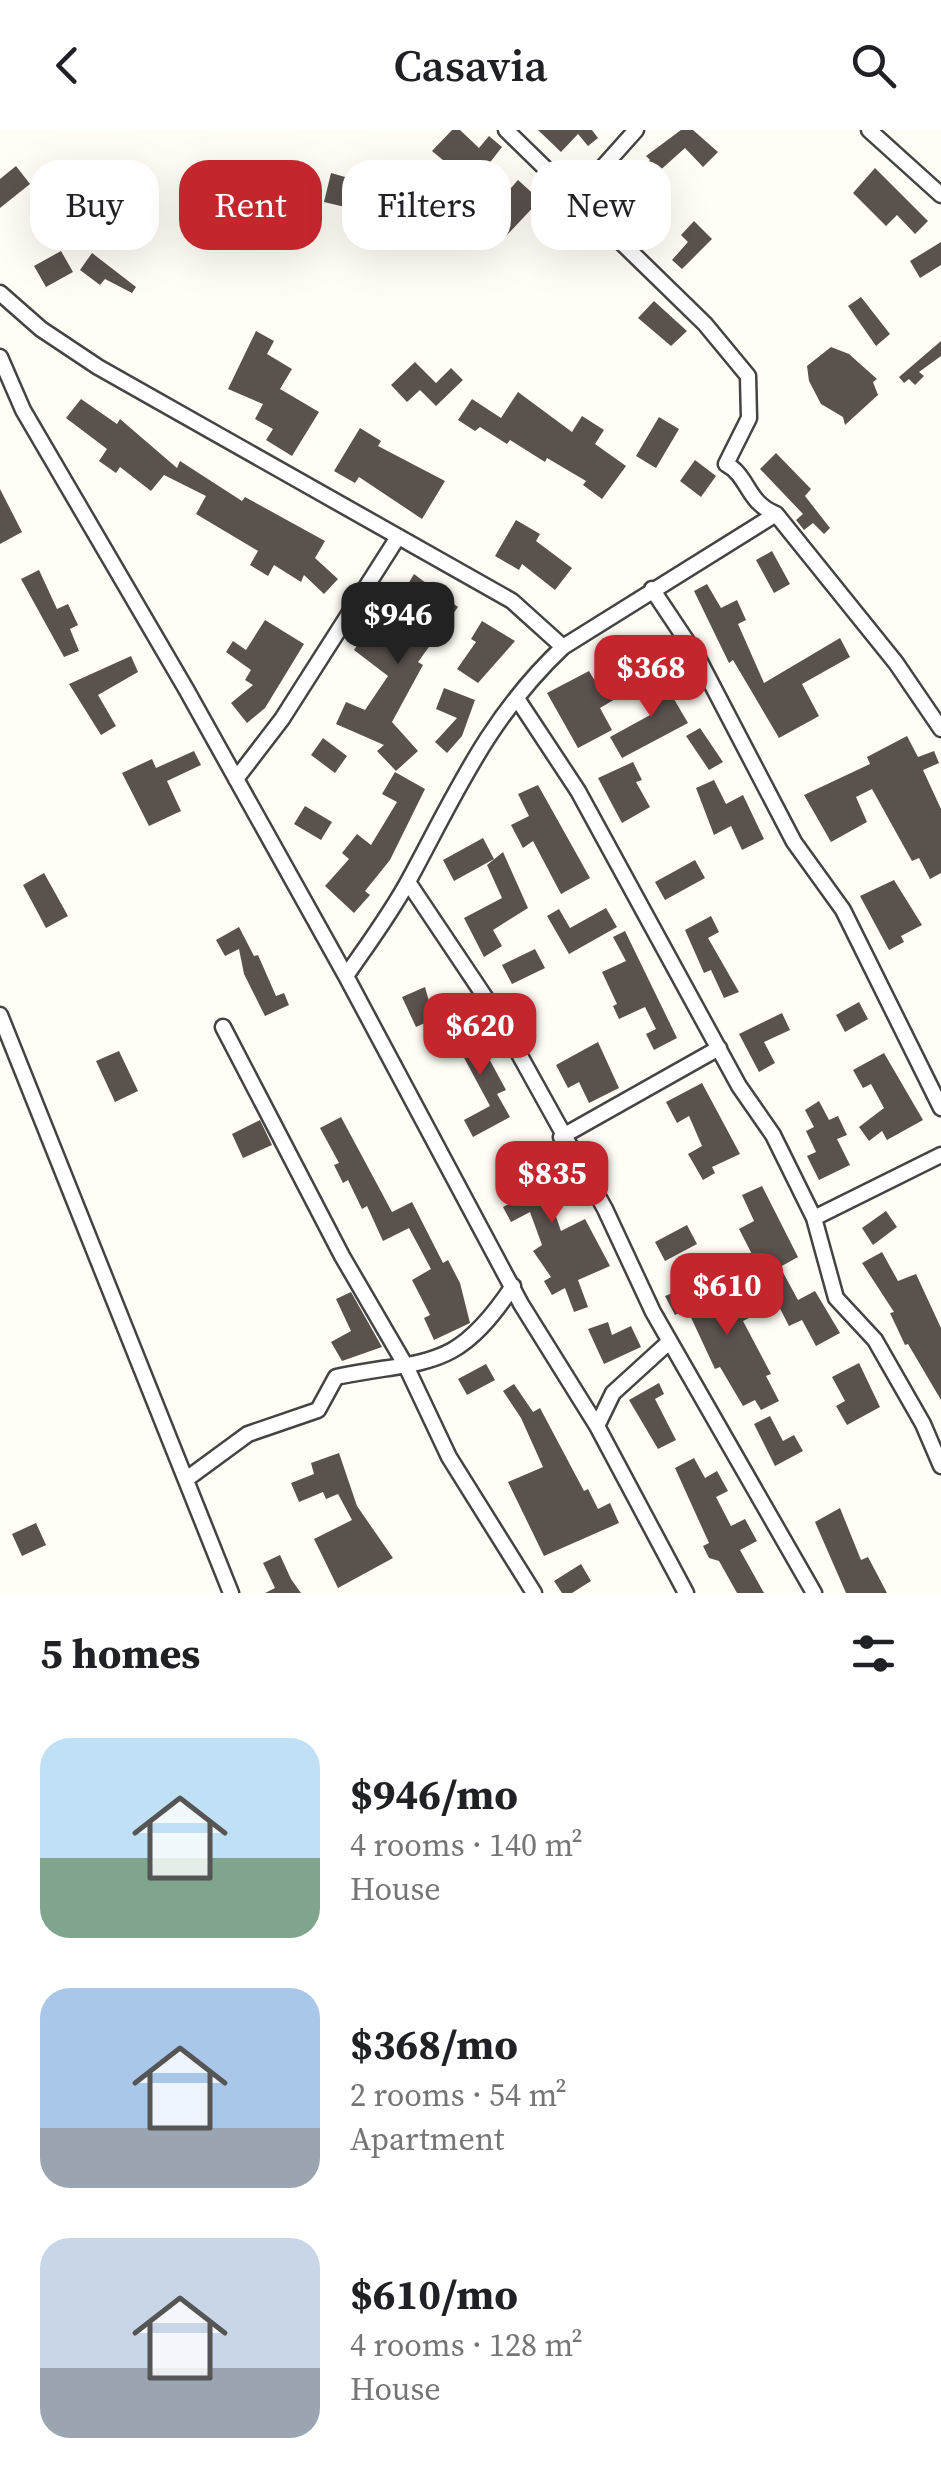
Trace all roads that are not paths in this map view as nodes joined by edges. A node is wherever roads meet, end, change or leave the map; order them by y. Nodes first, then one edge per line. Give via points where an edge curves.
1 (506, 130) edge
2 (636, 130) edge
3 (869, 130) edge
4 (538, 160) edge
5 (609, 160) edge
6 (941, 195) edge
7 (631, 250) edge
8 (0, 294) edge
9 (0, 357) edge
10 (776, 514) junction
11 (398, 538) junction
12 (652, 588) junction
13 (564, 647) junction
14 (518, 700) junction
15 (941, 729) edge
16 (236, 779) junction
17 (408, 882) junction
18 (346, 976) junction
19 (0, 1014) edge
20 (223, 1027) dead end
21 (718, 1048) junction
22 (941, 1108) edge
23 (561, 1137) junction
24 (941, 1155) edge
25 (814, 1218) junction
26 (513, 1286) junction
27 (669, 1342) junction
28 (406, 1366) junction
29 (597, 1426) junction
30 (941, 1466) edge
31 (188, 1478) junction
32 (231, 1593) edge
33 (534, 1593) edge
34 (686, 1593) edge
35 (814, 1593) edge

1 - 4 street
2 - 5 street
3 - 6 street
7 - 10 street via 748,376 749,418 726,464 758,506
8 - 11 street via 98,367
9 - 16 street via 23,410
10 - 12 street
10 - 15 street
11 - 13 street via 512,601
11 - 16 street via 282,720
12 - 13 street
12 - 22 street via 698,658 794,842 842,910
13 - 14 street
14 - 17 street via 466,767
14 - 21 street via 578,790
16 - 18 street
17 - 18 street
17 - 23 street via 499,1018
18 - 26 street
19 - 31 street
20 - 28 street
21 - 23 street
21 - 25 street via 774,1135
23 - 27 street
24 - 25 street
25 - 30 street via 836,1298 875,1340
26 - 28 street via 476,1336 425,1364
26 - 29 street
27 - 29 street via 613,1392
27 - 35 street
28 - 31 street via 336,1378 318,1410 248,1434
28 - 33 street via 449,1457
29 - 34 street
31 - 32 street

